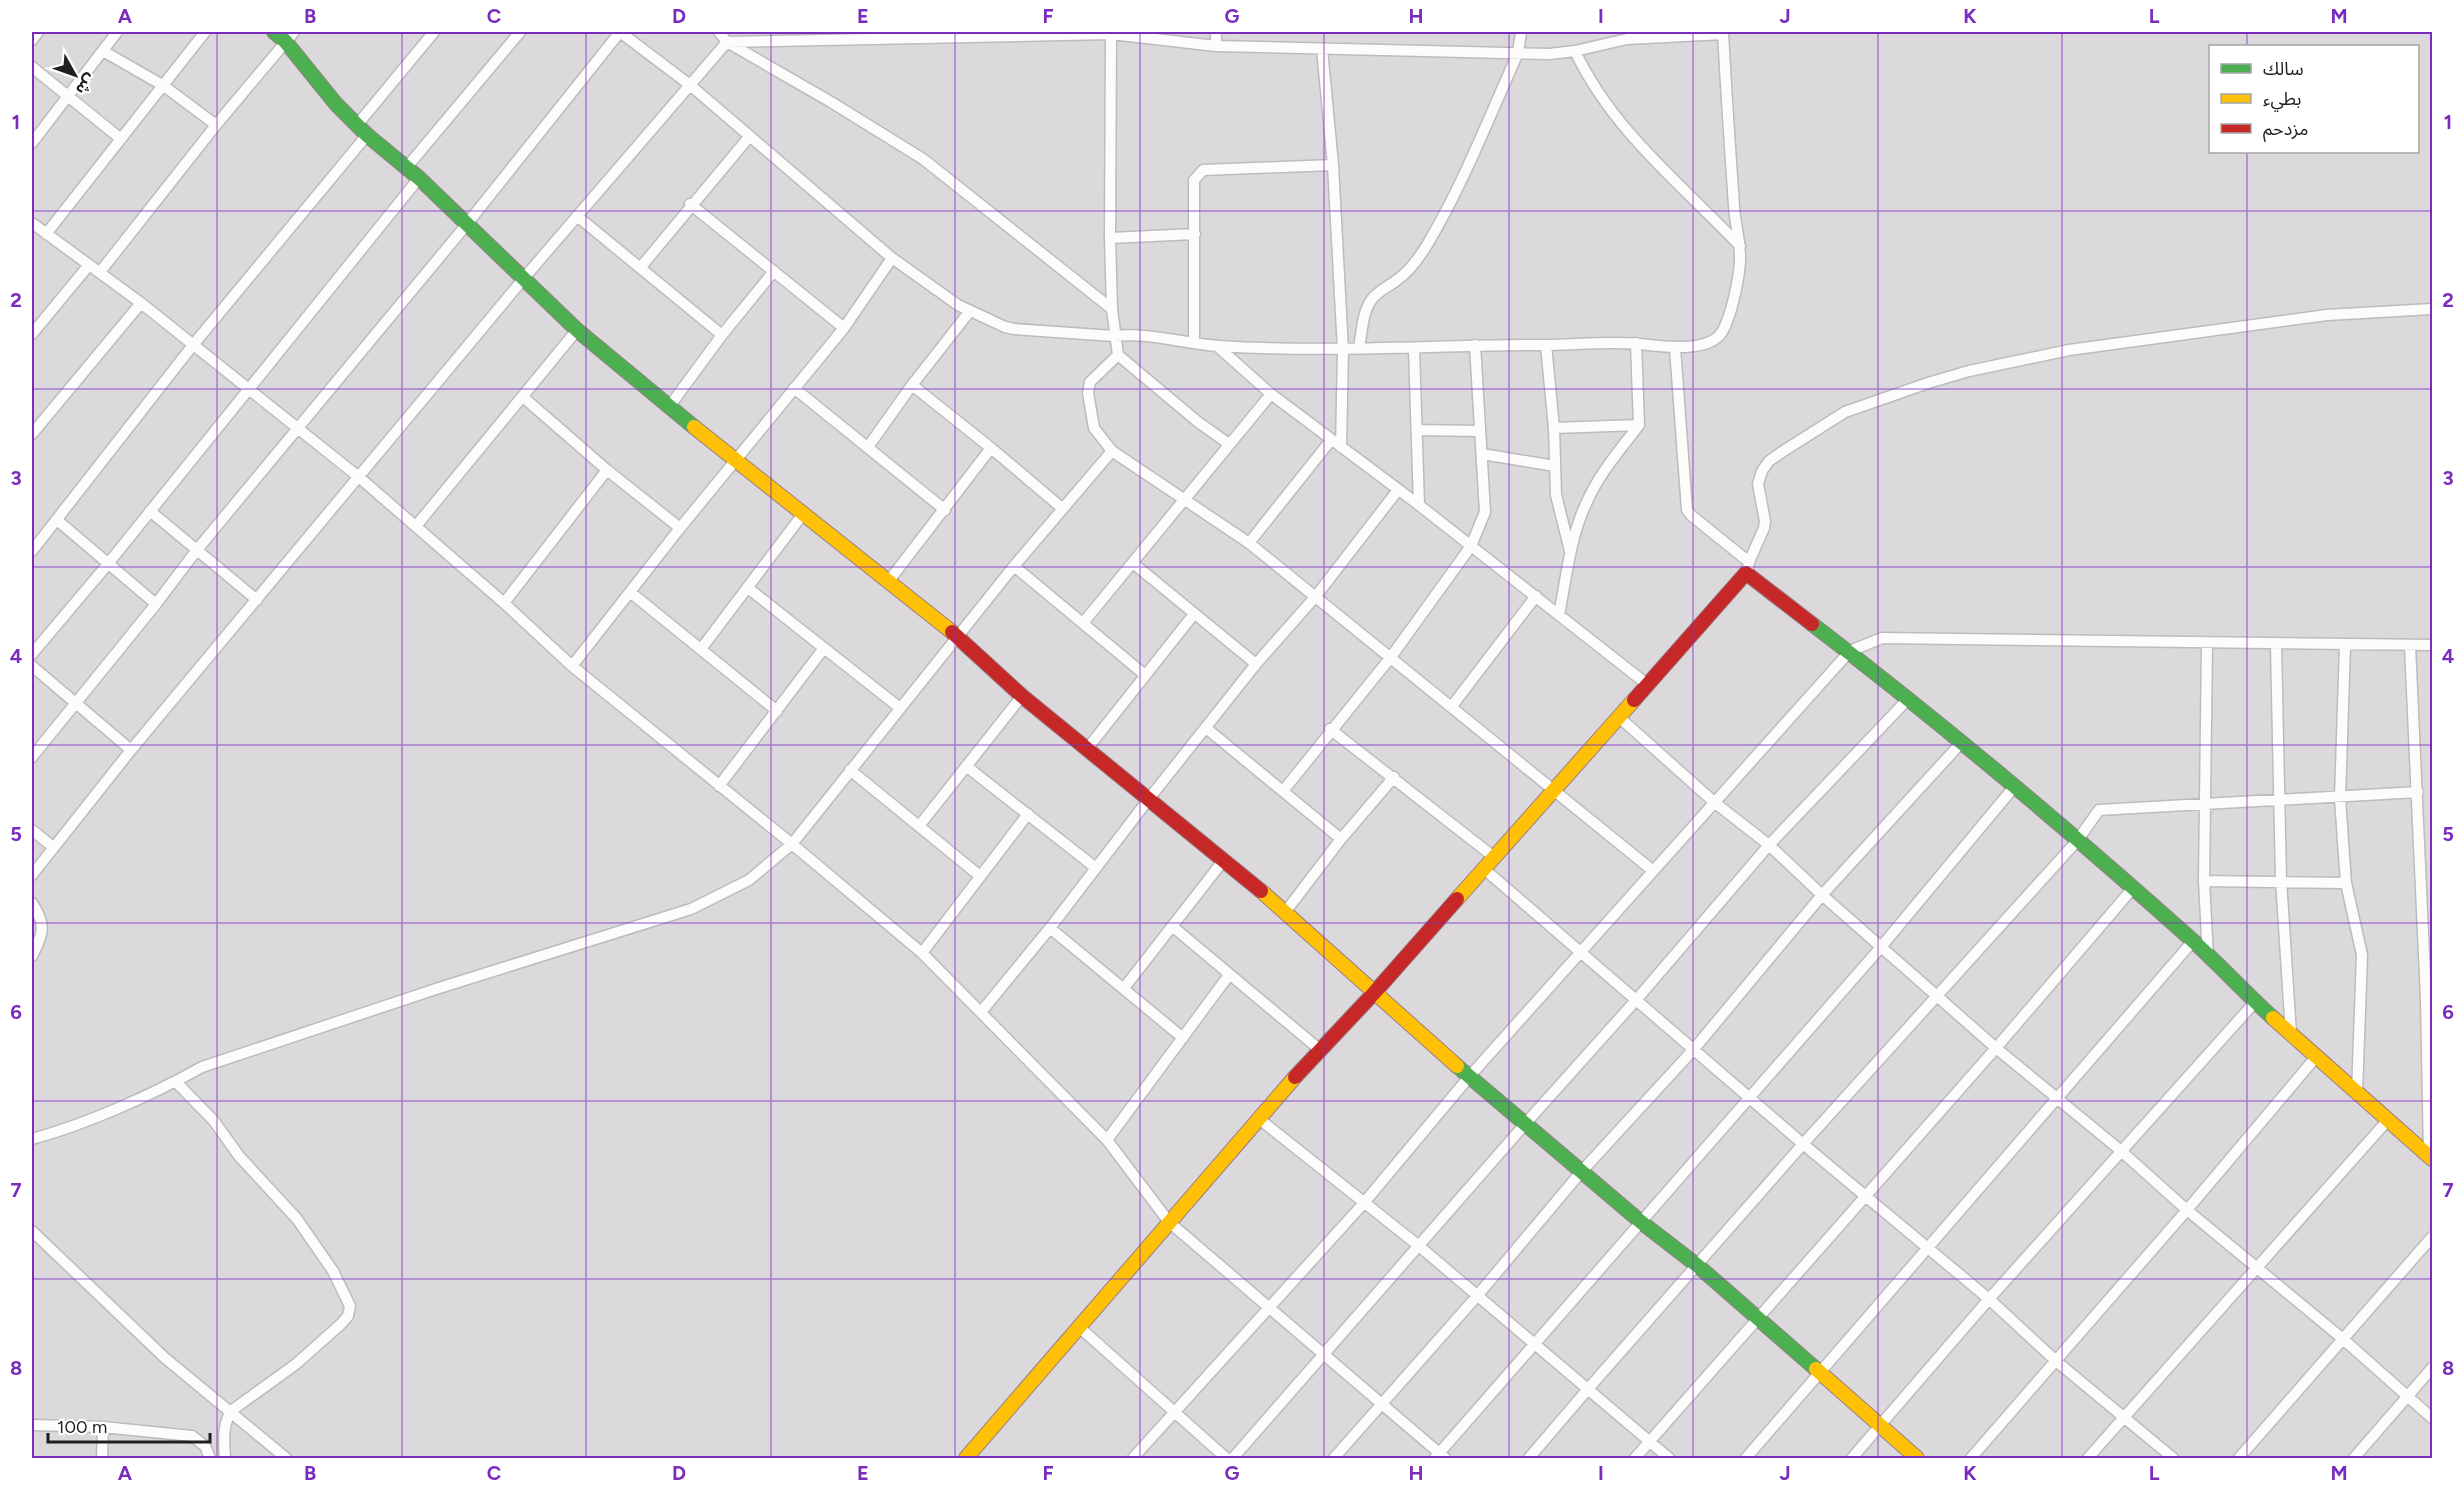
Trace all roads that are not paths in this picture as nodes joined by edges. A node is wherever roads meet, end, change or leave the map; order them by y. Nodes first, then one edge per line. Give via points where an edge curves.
1 (38, 32) edge
2 (117, 32) edge
3 (205, 32) edge
4 (274, 32) edge
5 (434, 32) edge
6 (520, 32) edge
7 (620, 32) edge
8 (719, 32) edge
9 (1216, 32) edge
10 (1521, 32) edge
11 (1092, 33) edge
12 (1723, 33) edge
13 (1020, 34) edge
14 (1111, 34) junction
15 (289, 36) edge
16 (752, 36) edge
17 (32, 40) edge
18 (727, 42) junction
19 (1216, 46) junction
20 (1322, 50) junction
21 (103, 51) junction
22 (1575, 51) junction
23 (1518, 53) junction
24 (32, 67) edge
25 (690, 85) junction
26 (164, 86) junction
27 (67, 96) junction
28 (216, 125) junction
29 (362, 130) junction
30 (748, 137) junction
31 (121, 140) junction
32 (32, 143) edge
33 (1333, 165) junction
34 (407, 167) junction
35 (419, 178) junction
36 (690, 204) junction
37 (577, 216) junction
38 (32, 223) edge
39 (468, 224) junction
40 (46, 234) junction
41 (1195, 234) junction
42 (1110, 238) junction
43 (1740, 246) junction
44 (892, 258) junction
45 (89, 265) junction
46 (640, 268) junction
47 (774, 271) junction
48 (100, 272) junction
49 (524, 278) junction
50 (141, 303) junction
51 (1112, 309) junction
52 (2433, 309) edge
53 (970, 311) junction
54 (844, 328) junction
55 (578, 330) junction
56 (32, 334) edge
57 (722, 335) junction
58 (1114, 336) junction
59 (1194, 342) junction
60 (1636, 344) junction
61 (193, 345) junction
62 (1474, 345) junction
63 (1546, 345) junction
64 (1217, 346) junction
65 (1359, 348) junction
66 (1675, 348) junction
67 (1414, 349) junction
68 (1342, 350) junction
69 (1118, 355) junction
70 (912, 385) junction
71 (794, 388) junction
72 (248, 389) junction
73 (1271, 394) junction
74 (523, 397) junction
75 (669, 407) junction
76 (1639, 425) junction
77 (298, 428) junction
78 (1554, 428) junction
79 (1417, 430) junction
80 (1479, 431) junction
81 (32, 434) edge
82 (1330, 440) junction
83 (1229, 444) junction
84 (868, 447) junction
85 (1341, 447) junction
86 (991, 448) junction
87 (1112, 451) junction
88 (1482, 454) junction
89 (736, 460) junction
90 (1555, 466) junction
91 (607, 470) junction
92 (360, 478) junction
93 (1398, 490) junction
94 (1185, 501) junction
95 (1419, 505) junction
96 (1062, 508) junction
97 (945, 510) junction
98 (150, 511) junction
99 (802, 514) junction
100 (57, 520) junction
101 (416, 526) junction
102 (680, 528) junction
103 (1249, 543) junction
104 (1471, 546) junction
105 (32, 551) edge
106 (196, 551) junction
107 (1571, 554) junction
108 (1134, 564) junction
109 (107, 565) junction
110 (1014, 566) junction
111 (1748, 568) junction
112 (888, 582) junction
113 (748, 588) junction
114 (630, 592) junction
115 (1316, 596) junction
116 (1536, 596) junction
117 (257, 600) junction
118 (504, 603) junction
119 (156, 604) junction
120 (1194, 614) junction
121 (1559, 615) junction
122 (1083, 623) junction
123 (959, 637) junction
124 (2207, 643) junction
125 (2276, 644) junction
126 (2433, 645) edge
127 (2345, 646) junction
128 (2410, 646) junction
129 (824, 648) junction
130 (701, 649) junction
131 (1850, 651) junction
132 (32, 654) edge
133 (1391, 657) junction
134 (1256, 664) junction
135 (32, 666) edge
136 (572, 666) junction
137 (1145, 675) junction
138 (1648, 685) junction
139 (1022, 696) junction
140 (1909, 698) junction
141 (76, 703) junction
142 (1452, 706) junction
143 (900, 708) junction
144 (777, 711) junction
145 (1620, 718) junction
146 (1206, 728) junction
147 (1330, 729) junction
148 (1961, 743) junction
149 (131, 750) junction
150 (1087, 750) junction
151 (32, 757) edge
152 (966, 766) junction
153 (850, 770) junction
154 (1394, 777) junction
155 (720, 786) junction
156 (2014, 787) junction
157 (1555, 790) junction
158 (1283, 791) junction
159 (2418, 792) junction
160 (2340, 798) junction
161 (1148, 800) junction
162 (2280, 800) junction
163 (1714, 802) junction
164 (2206, 804) junction
165 (1028, 814) junction
166 (919, 825) junction
167 (32, 830) edge
168 (1341, 839) junction
169 (2078, 841) junction
170 (792, 844) junction
171 (1769, 844) junction
172 (53, 848) junction
173 (1494, 856) junction
174 (1223, 861) junction
175 (1095, 868) junction
176 (1483, 868) junction
177 (1652, 870) junction
178 (32, 875) edge
179 (980, 876) junction
180 (2281, 880) junction
181 (2204, 881) junction
182 (2346, 883) junction
183 (2133, 888) junction
184 (1822, 895) junction
185 (32, 903) edge
186 (1286, 911) junction
187 (1172, 926) junction
188 (1050, 928) junction
189 (2193, 941) junction
190 (1881, 947) junction
191 (1580, 951) junction
192 (922, 953) junction
193 (32, 956) edge
194 (2208, 957) junction
195 (1229, 975) junction
196 (1124, 988) junction
197 (1374, 993) junction
198 (1936, 996) junction
199 (1637, 999) junction
200 (2429, 999) edge
201 (2255, 1002) junction
202 (981, 1012) junction
203 (2292, 1034) junction
204 (1183, 1038) junction
205 (1996, 1048) junction
206 (1319, 1049) junction
207 (1694, 1049) junction
208 (2316, 1057) junction
209 (1469, 1077) junction
210 (176, 1082) junction
211 (2357, 1092) junction
212 (1749, 1098) junction
213 (2058, 1099) junction
214 (1258, 1118) junction
215 (2387, 1121) junction
216 (1526, 1123) junction
217 (32, 1139) edge
218 (1107, 1140) junction
219 (1803, 1144) junction
220 (2120, 1150) junction
221 (2431, 1158) edge
222 (1581, 1172) junction
223 (1865, 1196) junction
224 (1363, 1203) junction
225 (2187, 1210) junction
226 (1169, 1222) junction
227 (1641, 1222) junction
228 (32, 1231) edge
229 (2433, 1237) edge
230 (1419, 1246) junction
231 (1927, 1247) junction
232 (1698, 1266) junction
233 (2256, 1267) junction
234 (1478, 1296) junction
235 (1989, 1299) junction
236 (1270, 1308) junction
237 (1758, 1319) junction
238 (1078, 1326) junction
239 (2343, 1339) junction
240 (1534, 1344) junction
241 (1323, 1353) junction
242 (2056, 1361) junction
243 (2433, 1368) edge
244 (1820, 1375) junction
245 (1588, 1389) junction
246 (2408, 1396) junction
247 (1382, 1404) junction
248 (231, 1411) junction
249 (1175, 1411) junction
250 (2124, 1418) junction
251 (2433, 1419) edge
252 (32, 1425) edge
253 (103, 1427) junction
254 (1879, 1427) junction
255 (1650, 1442) junction
256 (1440, 1457) edge
257 (102, 1458) edge
258 (210, 1458) edge
259 (225, 1458) edge
260 (286, 1458) edge
261 (966, 1458) edge
262 (1133, 1458) edge
263 (1226, 1458) edge
264 (1233, 1458) edge
265 (1334, 1458) edge
266 (1529, 1458) edge
267 (1635, 1458) edge
268 (1669, 1458) edge
269 (1746, 1458) edge
270 (1852, 1458) edge
271 (1917, 1458) edge
272 (1971, 1458) edge
273 (2088, 1458) edge
274 (2173, 1458) edge
275 (2239, 1458) edge
276 (2354, 1458) edge

1 - 17 street
2 - 21 street
3 - 26 street
4 - 15 street
5 - 29 street
6 - 34 street
7 - 25 street
7 - 39 street
8 - 18 street
9 - 19 street
10 - 23 street
11 - 13 street
11 - 14 street
12 - 22 street via 1627,39
12 - 43 street via 1734,210
13 - 16 street
14 - 19 street
14 - 42 street
15 - 28 street
15 - 29 street via 336,104
16 - 18 street
18 - 25 street
18 - 51 street via 923,159
19 - 20 street
20 - 23 street
20 - 33 street
21 - 26 street
21 - 27 street
22 - 23 street
22 - 43 street via 1587,77 1614,116
23 - 65 street via 1427,246 1409,270 1371,300
24 - 27 street
25 - 30 street
25 - 37 street
26 - 28 street
26 - 31 street
27 - 31 street
27 - 32 street
28 - 48 street
29 - 34 street
29 - 61 street
30 - 36 street
30 - 44 street
31 - 40 street
33 - 41 street via 1203,170 1194,180
33 - 68 street
34 - 35 street
35 - 39 street
35 - 72 street
36 - 46 street
36 - 47 street
37 - 46 street
37 - 49 street
38 - 40 street
39 - 49 street
39 - 77 street
40 - 45 street
41 - 42 street
41 - 59 street
42 - 51 street
43 - 66 street via 1740,263 1723,331 1712,342
44 - 53 street
44 - 54 street
45 - 48 street
45 - 56 street
46 - 57 street
47 - 54 street
47 - 57 street
48 - 50 street
49 - 55 street
49 - 92 street
50 - 61 street
50 - 81 street
51 - 58 street
52 - 111 street via 2327,315 2069,350 1969,371 1845,412 1769,461 1762,471 1758,484 1764,528
53 - 58 street via 1014,329
53 - 70 street
54 - 71 street
55 - 74 street
55 - 75 street
57 - 75 street
58 - 59 street via 1132,334
58 - 69 street
59 - 64 street
60 - 63 street
60 - 66 street
60 - 76 street
61 - 72 street
61 - 100 street
62 - 63 street
62 - 67 street
62 - 80 street
63 - 78 street
64 - 68 street
64 - 73 street
65 - 67 street
65 - 68 street
66 - 111 street via 1687,510
67 - 79 street
68 - 85 street
69 - 83 street
69 - 87 street via 1090,382 1088,393 1094,428
70 - 84 street
70 - 86 street
71 - 84 street
71 - 89 street
72 - 77 street
72 - 98 street
73 - 82 street
73 - 83 street
74 - 91 street
74 - 101 street
75 - 89 street
76 - 78 street
76 - 107 street via 1606,466 1584,507
77 - 92 street
77 - 106 street
78 - 90 street
79 - 80 street
79 - 95 street
80 - 88 street
82 - 85 street
82 - 103 street
83 - 94 street
84 - 97 street
85 - 93 street
86 - 96 street
86 - 97 street
87 - 94 street
87 - 96 street
88 - 90 street
88 - 104 street via 1485,512
89 - 99 street
89 - 102 street
90 - 107 street via 1556,495
91 - 102 street
91 - 118 street
92 - 101 street
92 - 117 street
93 - 95 street
93 - 115 street
94 - 103 street
94 - 108 street
95 - 104 street
96 - 110 street
97 - 112 street
98 - 106 street
98 - 109 street
99 - 112 street
99 - 113 street
100 - 105 street
100 - 109 street
101 - 118 street
102 - 114 street
103 - 115 street
104 - 116 street
104 - 133 street
106 - 117 street
106 - 119 street
107 - 121 street
108 - 120 street
108 - 122 street
109 - 119 street
109 - 132 street
110 - 122 street
110 - 123 street
111 - 131 street
111 - 138 street
112 - 123 street
113 - 129 street
113 - 130 street
114 - 130 street
114 - 136 street
115 - 133 street
115 - 134 street
116 - 121 street
116 - 142 street
117 - 149 street
118 - 136 street
119 - 141 street
120 - 134 street
120 - 137 street
121 - 138 street
122 - 137 street
123 - 139 street
123 - 143 street
124 - 125 street
124 - 131 street via 1882,638
124 - 164 street
125 - 127 street
125 - 162 street
126 - 128 street
127 - 128 street
127 - 160 street
128 - 159 street
129 - 143 street
129 - 144 street
130 - 144 street
131 - 140 street
131 - 163 street
133 - 142 street
133 - 147 street
134 - 146 street
135 - 141 street
136 - 155 street
137 - 150 street
138 - 145 street
139 - 150 street
139 - 152 street
140 - 148 street
140 - 171 street
141 - 149 street
141 - 151 street
142 - 157 street
143 - 153 street
144 - 155 street
145 - 157 street
145 - 163 street
146 - 158 street
146 - 161 street
147 - 154 street
147 - 158 street
148 - 156 street
148 - 184 street
149 - 172 street
150 - 161 street
152 - 165 street
152 - 166 street
153 - 166 street
153 - 170 street
154 - 168 street
154 - 173 street
155 - 170 street
156 - 169 street
156 - 190 street
157 - 173 street
157 - 177 street
158 - 168 street
159 - 160 street
159 - 200 street
160 - 162 street
160 - 182 street
161 - 174 street
161 - 175 street
162 - 164 street
162 - 180 street
163 - 171 street
163 - 177 street
164 - 169 street via 2099,810
164 - 181 street
165 - 175 street
165 - 179 street
166 - 179 street
167 - 172 street
168 - 186 street
169 - 183 street
169 - 198 street
170 - 192 street
170 - 210 street via 749,880 691,909 439,987 202,1067
171 - 184 street
171 - 199 street
172 - 178 street
173 - 176 street
174 - 186 street
174 - 187 street
175 - 188 street
176 - 191 street
176 - 197 street
177 - 191 street
179 - 192 street
180 - 181 street
180 - 182 street
180 - 203 street
181 - 194 street
182 - 211 street via 2362,955
183 - 189 street
183 - 205 street
184 - 190 street
184 - 207 street
185 - 193 street via 42,923 42,935
186 - 197 street
187 - 195 street
187 - 196 street
188 - 196 street
188 - 202 street
189 - 194 street
189 - 213 street
190 - 198 street
190 - 212 street
191 - 199 street
191 - 209 street
192 - 202 street
194 - 201 street
195 - 204 street
195 - 206 street
196 - 204 street
197 - 206 street
197 - 209 street
198 - 205 street
198 - 219 street
199 - 207 street
199 - 216 street
200 - 221 street
201 - 203 street
201 - 220 street
202 - 218 street
203 - 208 street
204 - 218 street
205 - 213 street
205 - 223 street
206 - 214 street
207 - 212 street
207 - 222 street
208 - 211 street
208 - 225 street
209 - 216 street
209 - 224 street
210 - 217 street
210 - 248 street via 214,1120 239,1156 297,1219 333,1271 350,1306 348,1316 334,1331
211 - 215 street
212 - 219 street
212 - 227 street
213 - 220 street
213 - 231 street
214 - 224 street
214 - 226 street
215 - 221 street
215 - 233 street
216 - 222 street
216 - 230 street
218 - 226 street
219 - 223 street
219 - 232 street
220 - 225 street
220 - 235 street
222 - 227 street
222 - 234 street
223 - 231 street
223 - 237 street
224 - 230 street
224 - 236 street
225 - 233 street
225 - 242 street
226 - 236 street
226 - 238 street
227 - 232 street
227 - 240 street
228 - 248 street via 165,1358
229 - 239 street
230 - 234 street
230 - 241 street
231 - 235 street
231 - 244 street
232 - 237 street
232 - 245 street
233 - 239 street
233 - 250 street
234 - 240 street
234 - 247 street
235 - 242 street
235 - 254 street
236 - 241 street
236 - 249 street
237 - 244 street
237 - 255 street
238 - 249 street
238 - 261 street
239 - 246 street
239 - 275 street
240 - 245 street
240 - 256 street
241 - 247 street
241 - 264 street
242 - 250 street
242 - 272 street
243 - 246 street
244 - 254 street
244 - 269 street
245 - 255 street
245 - 266 street
246 - 251 street
246 - 276 street
247 - 256 street
247 - 265 street
248 - 259 street via 225,1421
248 - 260 street
249 - 262 street
249 - 263 street
250 - 273 street
250 - 274 street
252 - 253 street
253 - 257 street
253 - 258 street via 192,1436 205,1446
254 - 270 street
254 - 271 street
255 - 267 street
255 - 268 street

